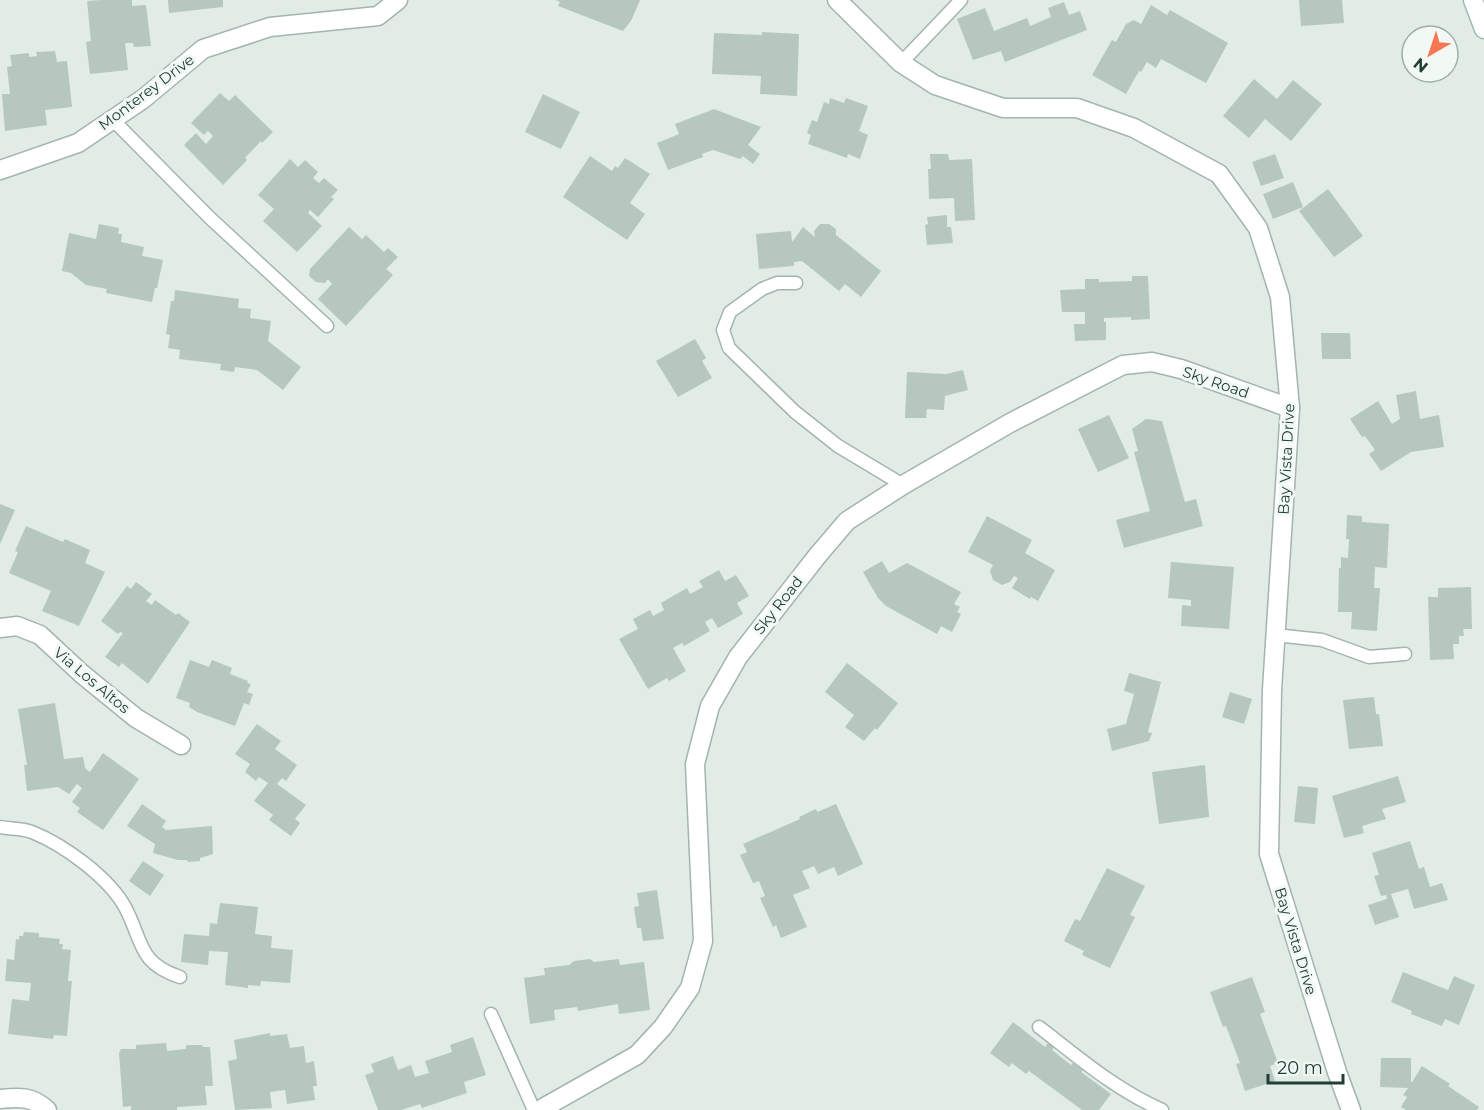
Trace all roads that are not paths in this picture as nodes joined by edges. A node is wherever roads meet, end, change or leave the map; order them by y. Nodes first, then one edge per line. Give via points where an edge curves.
1 (398, 0) edge
2 (837, 0) edge
3 (961, 0) edge
4 (1473, 0) edge
5 (1484, 29) edge
6 (901, 63) junction
7 (112, 119) junction
8 (0, 170) edge
9 (796, 283) dead end
10 (327, 326) dead end
11 (1290, 408) junction
12 (903, 485) junction
13 (0, 628) edge
14 (1275, 635) junction
15 (1406, 654) dead end
16 (182, 745) dead end
17 (0, 827) edge
18 (180, 977) dead end
19 (491, 1014) dead end
20 (1039, 1027) dead end
21 (0, 1099) edge
22 (539, 1109) edge
23 (47, 1110) edge
24 (1162, 1110) edge
25 (1351, 1110) edge

1 - 7 street, Monterey Drive via 378,16 270,27 203,49 143,99
2 - 6 street, Bay Vista Drive
3 - 6 lane
4 - 5 street
6 - 11 street, Bay Vista Drive via 935,85 1003,108 1077,108 1134,128 1219,174 1258,228 1280,297
7 - 8 street, Monterey Drive via 78,142
7 - 10 lane via 210,218
9 - 12 lane via 777,283 762,289 730,312 723,330 729,348 838,446
11 - 12 street, Sky Road via 1181,369 1152,362 1123,365 1010,423
11 - 14 street, Bay Vista Drive
12 - 22 street, Sky Road via 847,521 825,546 738,657 710,706 695,764 703,941 690,988 663,1027 637,1055
13 - 16 street, Via Los Altos via 17,626 39,635 136,718
14 - 15 lane via 1322,640 1369,657
14 - 25 street, Bay Vista Drive via 1269,854
17 - 18 lane via 29,831 49,840 98,874 115,890 127,910 147,958
19 - 22 lane
20 - 24 lane via 1112,1083
21 - 23 street via 23,1097 39,1102

